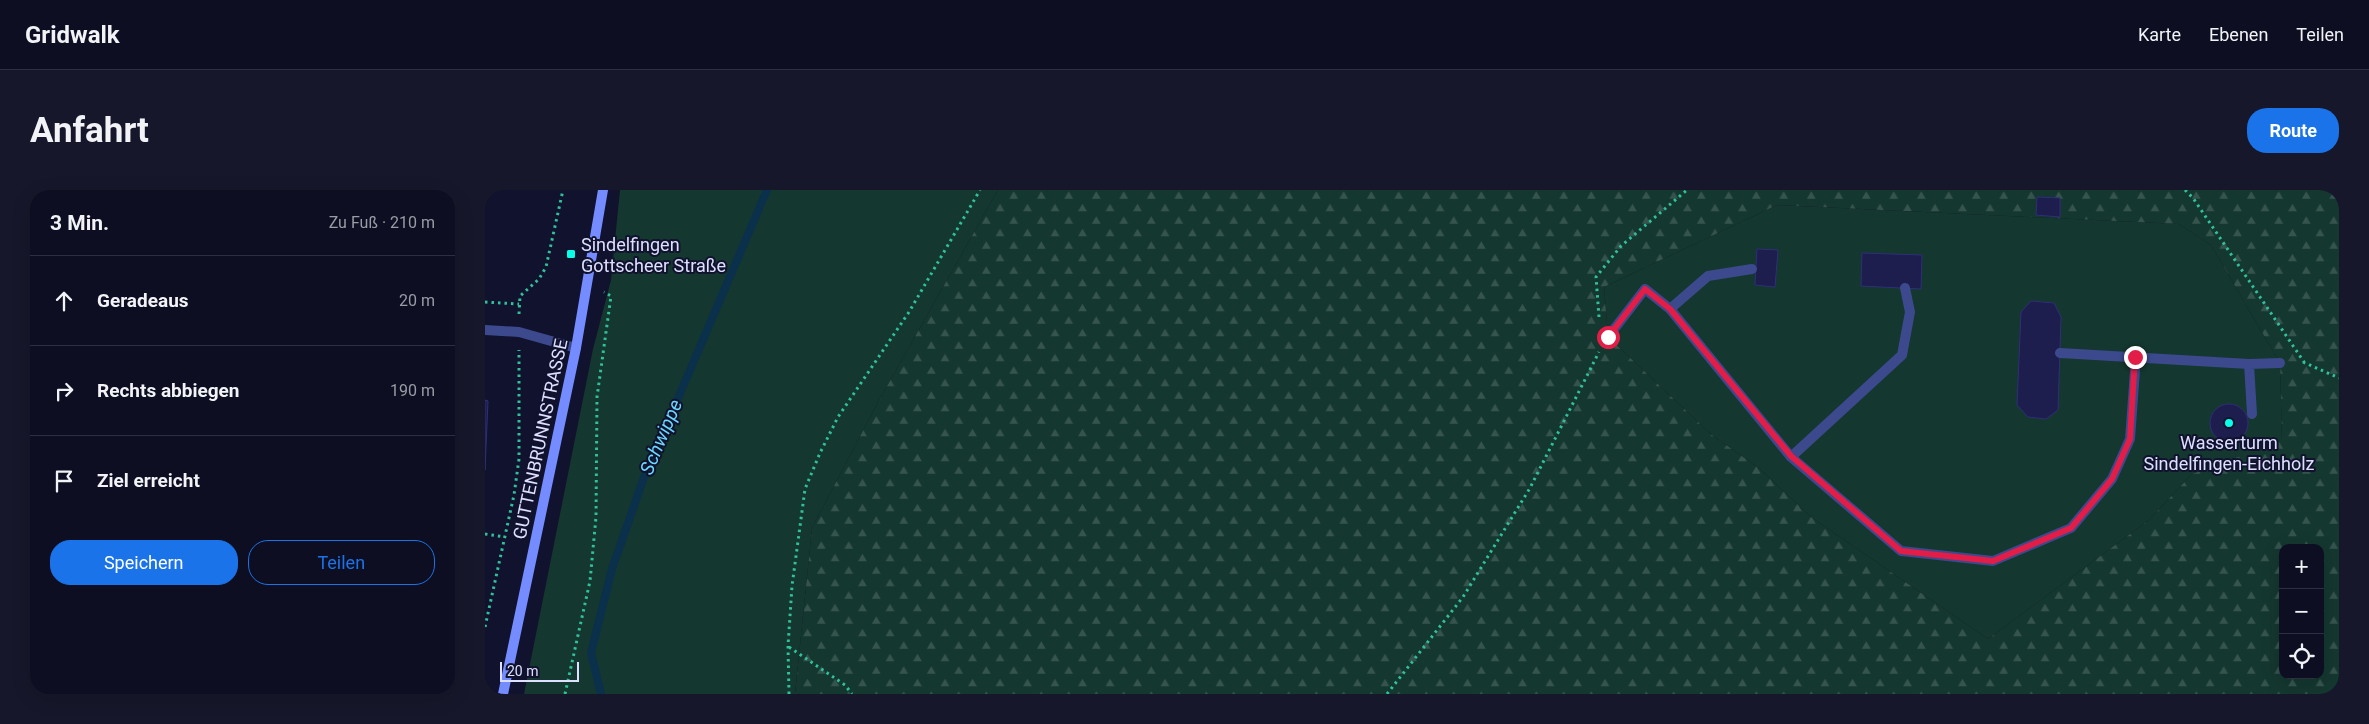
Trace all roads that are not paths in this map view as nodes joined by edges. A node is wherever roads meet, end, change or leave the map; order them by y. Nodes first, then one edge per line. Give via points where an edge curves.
1 (603, 190) edge
2 (1752, 269) dead end
3 (1905, 288) dead end
4 (1670, 309) junction
5 (485, 330) edge
6 (1608, 337) dead end
7 (576, 348) junction
8 (2060, 353) dead end
9 (2135, 357) junction
10 (2280, 363) road end
11 (2249, 364) junction
12 (2252, 414) dead end
13 (1791, 456) junction
14 (503, 694) edge

1 - 7 street, GUTTENBRUNNSTRASSE
2 - 4 street via 1708,276
3 - 13 street via 1910,312 1902,355
4 - 6 street via 1645,289
4 - 13 street
5 - 7 street via 519,332
7 - 14 street, GUTTENBRUNNSTRASSE
8 - 9 street
9 - 11 street
9 - 13 street via 2130,439 2112,479 2071,528 1993,561 1901,551
10 - 11 street
11 - 12 street

